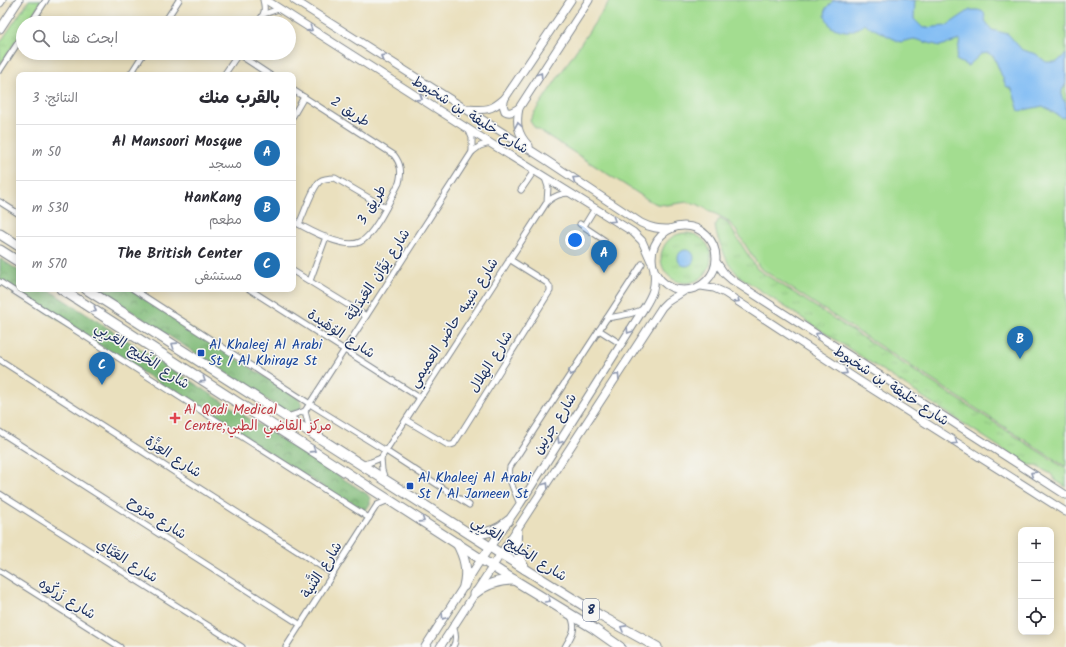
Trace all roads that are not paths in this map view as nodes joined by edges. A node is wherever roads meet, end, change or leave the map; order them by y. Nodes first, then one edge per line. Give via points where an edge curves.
1 (2, 0) edge
2 (19, 0) edge
3 (46, 0) edge
4 (179, 0) edge
5 (264, 0) edge
6 (294, 0) edge
7 (571, 0) edge
8 (589, 0) edge
9 (0, 3) edge
10 (279, 8) junction
11 (264, 14) joint
12 (36, 16) edge
13 (169, 16) edge
14 (292, 16) edge
15 (296, 19) edge
16 (0, 29) edge
17 (16, 46) edge
18 (140, 60) edge
19 (234, 60) edge
20 (247, 60) edge
21 (0, 70) edge
22 (132, 72) edge
23 (226, 72) edge
24 (264, 72) edge
25 (296, 92) edge
26 (304, 97) junction
27 (504, 98) junction
28 (464, 108) junction
29 (519, 108) junction
30 (296, 111) edge
31 (468, 128) junction
32 (490, 143) junction
33 (472, 152) junction
34 (394, 155) joint
35 (546, 160) junction
36 (534, 170) junction
37 (545, 178) junction
38 (521, 190) dead end
39 (571, 193) junction
40 (0, 202) edge
41 (547, 202) junction
42 (386, 208) junction
43 (595, 208) junction
44 (16, 212) edge
45 (296, 222) edge
46 (299, 224) junction
47 (670, 229) junction
48 (0, 234) edge
49 (326, 237) junction
50 (604, 240) dead end
51 (16, 242) edge
52 (2, 253) edge
53 (509, 259) junction
54 (16, 260) edge
55 (651, 261) junction
56 (717, 263) junction
57 (642, 264) dead end
58 (654, 271) junction
59 (296, 273) edge
60 (310, 280) junction
61 (0, 282) edge
62 (701, 286) junction
63 (684, 291) junction
64 (66, 292) edge
65 (138, 292) edge
66 (254, 292) edge
67 (98, 293) edge
68 (615, 305) junction
69 (644, 308) junction
70 (366, 316) junction
71 (624, 316) junction
72 (607, 318) junction
73 (599, 330) junction
74 (621, 344) junction
75 (344, 350) junction
76 (0, 360) edge
77 (420, 398) junction
78 (310, 404) junction
79 (305, 411) junction
80 (287, 418) junction
81 (406, 420) junction
82 (0, 432) edge
83 (310, 433) junction
84 (386, 451) junction
85 (381, 458) junction
86 (361, 465) junction
87 (386, 481) junction
88 (374, 490) junction
89 (0, 494) edge
90 (1066, 495) edge
91 (390, 500) junction
92 (520, 504) junction
93 (378, 505) junction
94 (469, 505) dead end
95 (1066, 512) edge
96 (369, 518) junction
97 (508, 521) junction
98 (517, 530) junction
99 (467, 532) junction
100 (456, 542) junction
101 (490, 548) junction
102 (500, 554) junction
103 (482, 559) junction
104 (493, 566) junction
105 (0, 570) edge
106 (526, 570) junction
107 (333, 574) junction
108 (514, 580) junction
109 (464, 586) junction
110 (474, 594) junction
111 (570, 613) junction
112 (301, 625) junction
113 (453, 626) junction
114 (593, 628) junction
115 (456, 646) edge
116 (120, 647) edge
117 (242, 647) edge
118 (286, 647) edge
119 (425, 647) edge
120 (440, 647) edge
121 (566, 647) edge
122 (620, 647) edge
123 (627, 647) edge
124 (657, 647) edge

1 - 9 main road
2 - 16 main road
3 - 12 street
4 - 13 street
5 - 10 main road, شارع خليفة بن شخبوط
5 - 11 street
28 -> 6 main road, شارع خليفة بن شخبوط
7 - 27 main road
29 -> 8 main road
10 - 11 street
10 -> 14 main road, شارع خليفة بن شخبوط
15 -> 31 main road, شارع خليفة بن شخبوط
17 - 21 street
18 - 22 street
19 - 23 street
20 - 24 street
25 - 26 street, طريق 2
26 - 30 street
26 - 34 street, طريق 2
27 - 28 main road via 497,106 488,109
27 - 29 main road via 505,111 508,113
28 - 35 main road, شارع خليفة بن شخبوط
35 -> 29 main road via 521,137 517,124
31 - 32 main road, شارع خليفة بن شخبوط
31 - 33 street via 472,138
32 - 33 street
32 - 36 main road, شارع خليفة بن شخبوط
33 - 70 street, شارع يَوَّان العَبدَلِيَّة
34 - 42 street, طريق 3 via 399,161 401,176
47 -> 35 main road, شارع خليفة بن شخبوط via 659,229 641,223
36 - 37 main road, شارع خليفة بن شخبوط
36 - 38 street
37 - 39 main road, شارع خليفة بن شخبوط
37 - 41 street via 548,187
39 - 41 street via 560,194
39 - 43 main road, شارع خليفة بن شخبوط
40 - 44 street
41 - 53 street, شارع شيبه حاضر العميمي
42 - 46 street via 335,178 328,178 320,182 312,194
42 - 49 street, طريق 3 via 372,231 359,243 341,243
43 - 50 street via 582,225
43 -> 55 main road, شارع خليفة بن شخبوط via 633,232 642,241
45 - 46 street, طريق 3
46 - 49 street, طريق 3
47 - 55 main road via 656,242
47 - 56 main road via 691,226 701,230 714,244
48 - 51 highway
49 - 60 street
52 - 54 highway
53 - 77 street, شارع شيبه حاضر العميمي
53 - 81 street, شارع الهِلال via 547,283 550,291 454,444 448,445
55 - 58 main road
56 - 62 main road via 714,272
90 -> 56 main road, شارع خليفة بن شخبوط via 732,280
57 - 68 street
58 - 63 main road via 666,285
58 - 69 main road, شارع جرنين via 654,287
59 - 60 street
60 - 70 street
61 - 96 street, شارع الخَلِيج العَربِي
62 - 63 main road
62 -> 95 main road, شارع خليفة بن شخبوط via 725,293
98 -> 63 main road, شارع جرنين via 662,307
64 -> 88 highway, شارع الخَلِيج العَربِي / 8
65 - 78 street
66 - 75 street, شارع الوُهَيدة
80 -> 67 highway, شارع الخَلِيج العَربِي / 8
68 - 71 street
68 - 72 street
69 - 71 street
69 -> 74 main road, شارع جرنين
70 - 75 street, شارع يَوَّان العَبدَلِيَّة
71 - 72 street
72 - 73 street
73 - 74 street
73 -> 92 street via 510,467 509,478
74 -> 92 main road, شارع جرنين
75 - 77 street, شارع الوُهَيدة
75 - 78 street, شارع يَوَّان العَبدَلِيَّة
76 - 107 street, شارع العِزَّة
77 - 81 street, شارع شيبه حاضر العميمي
78 - 79 street, شارع يَوَّان العَبدَلِيَّة
78 - 84 street
79 - 80 street
79 - 83 street
80 - 83 highway, شارع الخَلِيج العَربِي / 8
81 - 84 street, شارع شيبه حاضر العميمي
82 - 112 street, شارع مرَوح
83 - 86 highway, شارع الخَلِيج العَربِي / 8
84 - 85 street, شارع شيبه حاضر العميمي
84 - 94 street
85 - 86 street
85 - 87 street
86 - 87 highway, شارع الخَلِيج العَربِي / 8
87 - 99 highway, شارع الخَلِيج العَربِي / 8
88 - 91 highway, شارع الخَلِيج العَربِي / 8
88 - 93 street
89 - 117 street, شارع العَيَّاي
91 - 93 street
91 -> 100 highway, شارع الخَلِيج العَربِي / 8
92 - 97 main road, شارع جرنين
93 - 96 street, شارع الثَّنية
96 - 107 street, شارع الثَّنية
97 - 99 highway via 492,531
97 - 101 main road, شارع جرنين
98 - 102 main road, شارع جرنين
98 - 106 highway via 517,552
99 - 101 highway, شارع الخَلِيج العَربِي / 8
100 - 103 highway, شارع الخَلِيج العَربِي / 8
100 - 109 highway via 466,563
101 - 102 highway, شارع الخَلِيج العَربِي / 8
101 - 103 main road, شارع جرنين
102 - 104 main road, شارع جرنين
102 - 106 highway, شارع الخَلِيج العَربِي / 8
103 - 104 highway, شارع الخَلِيج العَربِي / 8
103 - 109 main road, شارع جرنين
104 - 108 highway, شارع الخَلِيج العَربِي / 8
104 - 110 main road, شارع جرنين
105 - 116 street, شارع زَركُوه
124 -> 106 highway, شارع الخَلِيج العَربِي / 8 via 599,616
107 - 112 street, شارع الثَّنية
108 - 110 highway via 496,582
108 -> 111 highway, شارع الخَلِيج العَربِي / 8
109 -> 119 main road, شارع جرنين
110 - 113 main road, شارع جرنين
111 - 114 highway, شارع الخَلِيج العَربِي / 8
111 - 121 street via 574,632
112 - 118 street, شارع الثَّنية
113 - 115 street
113 - 120 main road, شارع جرنين
114 - 122 highway, شارع الخَلِيج العَربِي / 8
114 - 123 highway

